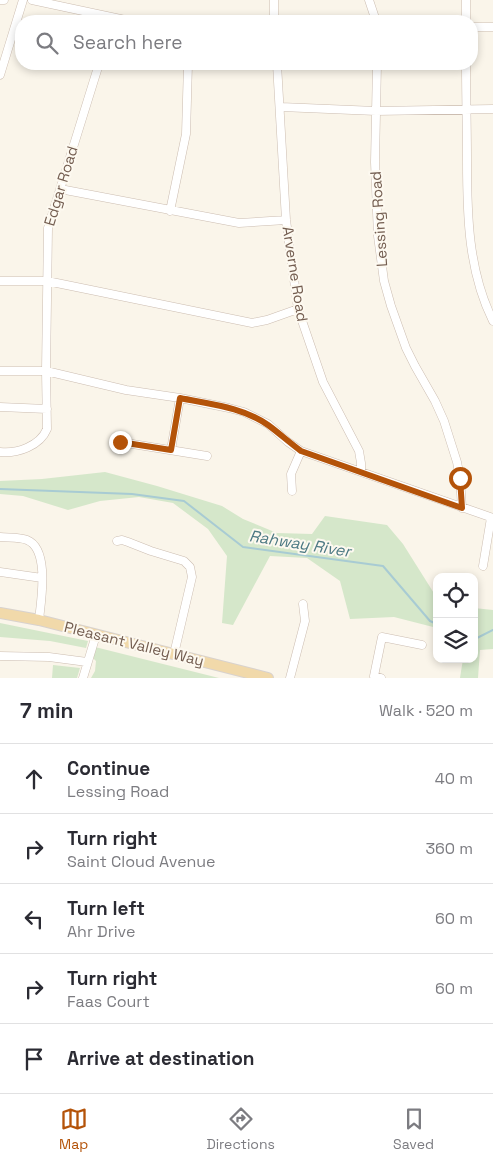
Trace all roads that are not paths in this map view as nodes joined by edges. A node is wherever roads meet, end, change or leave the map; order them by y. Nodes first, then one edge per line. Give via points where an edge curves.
1 (23, 0) edge
2 (32, 0) edge
3 (274, 0) edge
4 (369, 0) edge
5 (466, 0) edge
6 (18, 15) edge
7 (96, 15) edge
8 (274, 15) edge
9 (374, 15) edge
10 (466, 15) edge
11 (15, 26) edge
12 (478, 27) edge
13 (493, 28) edge
14 (97, 70) edge
15 (188, 70) edge
16 (278, 70) edge
17 (377, 70) edge
18 (466, 70) edge
19 (0, 75) edge
20 (281, 107) junction
21 (493, 109) edge
22 (466, 110) junction
23 (376, 111) junction
24 (60, 189) junction
25 (170, 211) junction
26 (286, 220) junction
27 (0, 281) edge
28 (47, 281) junction
29 (298, 309) junction
30 (493, 321) edge
31 (0, 371) edge
32 (46, 371) junction
33 (180, 398) junction
34 (0, 407) edge
35 (47, 409) junction
36 (120, 442) dead end
37 (171, 450) junction
38 (301, 451) junction
39 (0, 452) edge
40 (207, 456) dead end
41 (361, 472) junction
42 (292, 491) dead end
43 (462, 508) junction
44 (492, 518) edge
45 (0, 537) edge
46 (117, 541) dead end
47 (483, 566) dead end
48 (0, 572) edge
49 (42, 578) junction
50 (303, 604) dead end
51 (0, 613) edge
52 (39, 620) junction
53 (96, 635) junction
54 (422, 645) dead end
55 (174, 654) junction
56 (0, 656) edge
57 (87, 662) junction
58 (83, 678) edge
59 (268, 678) edge
60 (290, 678) edge
61 (381, 678) edge

1 - 6 street
2 - 7 street
3 - 8 street
4 - 9 street
5 - 10 street
11 - 19 street
12 - 13 street
14 - 24 street, Edgar Road
15 - 25 street via 186,134
16 - 20 street, Arverne Road
17 - 23 street, Lessing Road
18 - 22 street
20 - 23 street
20 - 26 street, Arverne Road
21 - 22 street
22 - 23 street
22 - 30 street via 468,210 473,258
23 - 43 street, Lessing Road via 378,236 384,281 406,348 444,421 457,462
24 - 25 street
24 - 28 street, Edgar Road via 48,228
25 - 26 street via 239,223
26 - 29 street, Arverne Road
27 - 28 street
28 - 29 street via 252,323
28 - 32 street, Edgar Road
29 - 41 street, Arverne Road via 323,382 359,451
31 - 32 street
32 - 33 street via 126,390
32 - 35 street, Edgar Road
33 - 37 street
33 - 38 street via 244,412 268,424
34 - 35 street
35 - 39 street, Edgar Road via 47,429 36,443 15,452
36 - 37 street
37 - 40 street
38 - 41 street
38 - 42 street via 291,474
41 - 43 street
43 - 44 street
44 - 47 street
45 - 49 street via 33,544 40,555
46 - 55 street via 179,559 190,567 192,576
48 - 49 street
49 - 52 street
50 - 60 street via 305,621
51 - 52 main road, Pleasant Valley Way
52 - 53 main road, Pleasant Valley Way
53 - 55 main road, Pleasant Valley Way
53 - 57 street
54 - 61 street via 382,637 374,676
55 - 59 main road, Pleasant Valley Way
56 - 57 street
57 - 58 street

